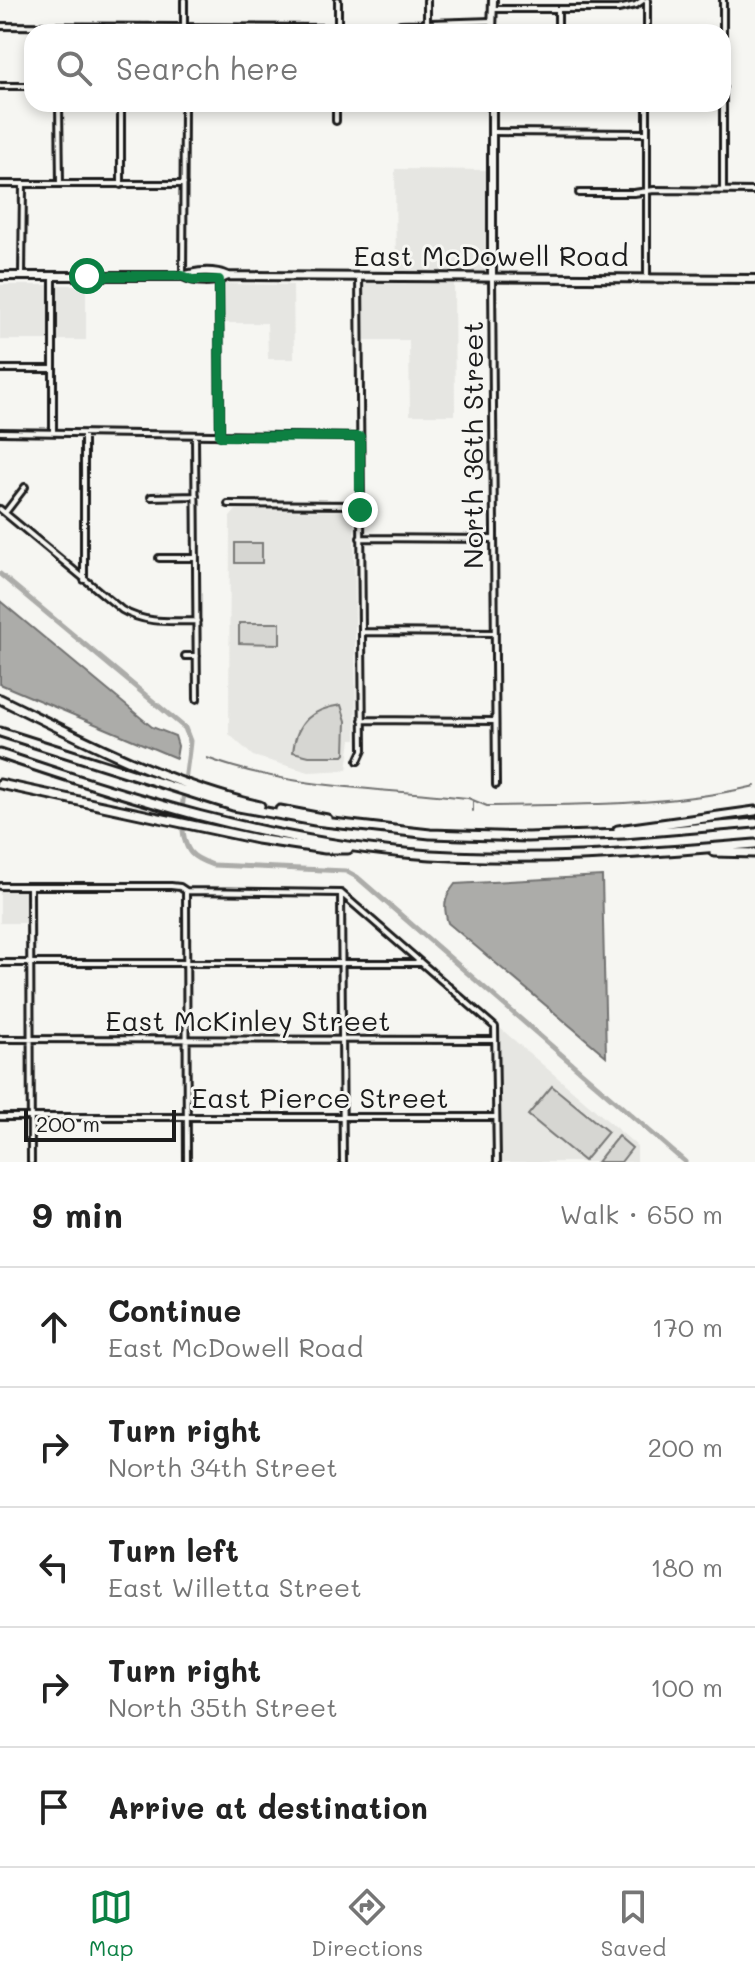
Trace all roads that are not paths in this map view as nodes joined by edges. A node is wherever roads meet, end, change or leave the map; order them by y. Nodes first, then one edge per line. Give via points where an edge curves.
1 (184, 0) edge
2 (338, 0) edge
3 (427, 0) edge
4 (493, 0) edge
5 (645, 0) edge
6 (723, 0) edge
7 (493, 9) junction
8 (558, 9) junction
9 (492, 21) joint
10 (427, 23) junction
11 (184, 24) edge
12 (338, 24) edge
13 (400, 24) dead end
14 (558, 24) edge
15 (646, 24) edge
16 (723, 24) edge
17 (0, 26) edge
18 (24, 27) edge
19 (0, 86) edge
20 (24, 86) edge
21 (59, 112) edge
22 (121, 112) edge
23 (184, 112) edge
24 (336, 112) edge
25 (492, 112) edge
26 (647, 112) edge
27 (723, 112) edge
28 (336, 121) dead end
29 (492, 132) junction
30 (646, 133) junction
31 (0, 184) edge
32 (60, 184) junction
33 (184, 184) junction
34 (23, 185) junction
35 (121, 185) junction
36 (646, 191) junction
37 (723, 191) junction
38 (755, 191) edge
39 (579, 193) dead end
40 (0, 276) edge
41 (22, 276) junction
42 (53, 276) junction
43 (183, 276) junction
44 (219, 276) junction
45 (359, 277) junction
46 (492, 278) junction
47 (647, 278) junction
48 (755, 279) edge
49 (0, 369) edge
50 (53, 369) junction
51 (0, 432) edge
52 (53, 433) junction
53 (84, 433) junction
54 (195, 436) junction
55 (220, 436) junction
56 (360, 437) junction
57 (25, 487) dead end
58 (196, 496) junction
59 (151, 497) dead end
60 (228, 504) dead end
61 (360, 505) junction
62 (2, 511) edge
63 (360, 538) junction
64 (494, 539) junction
65 (159, 558) dead end
66 (196, 558) junction
67 (84, 580) junction
68 (197, 621) junction
69 (362, 632) junction
70 (495, 633) junction
71 (185, 656) dead end
72 (197, 656) junction
73 (0, 699) edge
74 (197, 699) dead end
75 (362, 720) junction
76 (495, 721) junction
77 (0, 732) edge
78 (0, 754) edge
79 (358, 761) dead end
80 (0, 784) edge
81 (496, 785) dead end
82 (210, 795) junction
83 (755, 811) edge
84 (755, 823) edge
85 (584, 836) junction
86 (755, 844) edge
87 (366, 849) junction
88 (684, 850) junction
89 (755, 853) edge
90 (0, 886) edge
91 (30, 886) junction
92 (186, 891) junction
93 (341, 893) junction
94 (0, 963) edge
95 (31, 963) junction
96 (421, 963) junction
97 (186, 964) junction
98 (342, 964) junction
99 (0, 1039) edge
100 (31, 1039) junction
101 (187, 1040) junction
102 (342, 1040) junction
103 (495, 1040) junction
104 (0, 1117) edge
105 (32, 1117) junction
106 (187, 1117) junction
107 (343, 1117) junction
108 (496, 1117) junction
109 (31, 1162) edge
110 (187, 1162) edge
111 (343, 1162) edge
112 (497, 1162) edge

1 - 11 street
2 - 12 street
3 - 10 street
4 - 7 main road
5 - 8 street via 626,9
5 - 15 street
6 - 16 street
7 - 8 street
7 - 9 main road
8 - 14 street
9 - 10 street
10 - 13 street
17 - 18 street
19 - 20 street
21 - 32 street
22 - 35 street
23 - 33 street
24 - 28 street
25 - 29 main road, North 36th Street
26 - 30 street
27 - 37 street
29 - 30 street
29 - 46 main road, North 36th Street
30 - 36 street
31 - 34 street
32 - 34 street
32 - 35 street
33 - 35 street
33 - 43 street
34 - 41 street
36 - 37 street
36 - 39 street
36 - 47 street
37 - 38 street
40 - 41 main road
41 - 42 main road
42 - 43 main road
42 - 50 street
43 - 44 main road
44 - 45 main road, East McDowell Road
44 - 55 street
45 - 46 main road, East McDowell Road
45 - 56 street
46 - 47 main road, East McDowell Road
46 - 64 street, North 36th Street
47 - 48 main road, East McDowell Road
49 - 50 street
50 - 52 street
51 - 52 street
52 - 53 street
53 - 54 street
53 - 67 street
54 - 55 street
54 - 58 street
55 - 56 street
56 - 61 street
57 - 62 street
58 - 59 street
58 - 66 street
60 - 61 street
61 - 63 street
62 - 67 street
63 - 64 street
63 - 69 street
64 - 70 street, North 36th Street
65 - 66 street
66 - 68 street
67 - 68 street via 141,620
68 - 72 street
69 - 70 street
69 - 75 street
70 - 76 street, North 36th Street
71 - 72 street
72 - 74 street
73 - 82 highway
75 - 76 street
75 - 79 street
76 - 81 street, North 36th Street
77 - 82 highway via 152,782
78 - 87 highway via 208,819
80 - 87 highway via 325,849
82 - 85 highway via 352,826 469,836
83 - 85 highway
84 - 85 highway
86 - 88 highway
87 - 88 highway via 515,858
88 - 89 highway
90 - 91 street
91 - 92 street via 171,886
91 - 95 street
92 - 93 street
92 - 97 street
93 - 96 street
93 - 98 street
94 - 95 street
95 - 97 street
95 - 100 street
96 - 98 street
96 - 103 street via 495,1027
97 - 98 street
97 - 101 street
98 - 102 street
99 - 100 street, East McKinley Street
100 - 101 street, East McKinley Street
100 - 105 street
101 - 102 street, East McKinley Street
101 - 106 street
102 - 103 street, East McKinley Street
102 - 107 street
103 - 108 street
104 - 105 street, East Pierce Street
105 - 106 street, East Pierce Street
105 - 109 street
106 - 107 street, East Pierce Street
106 - 110 street
107 - 108 street, East Pierce Street
107 - 111 street
108 - 112 street

